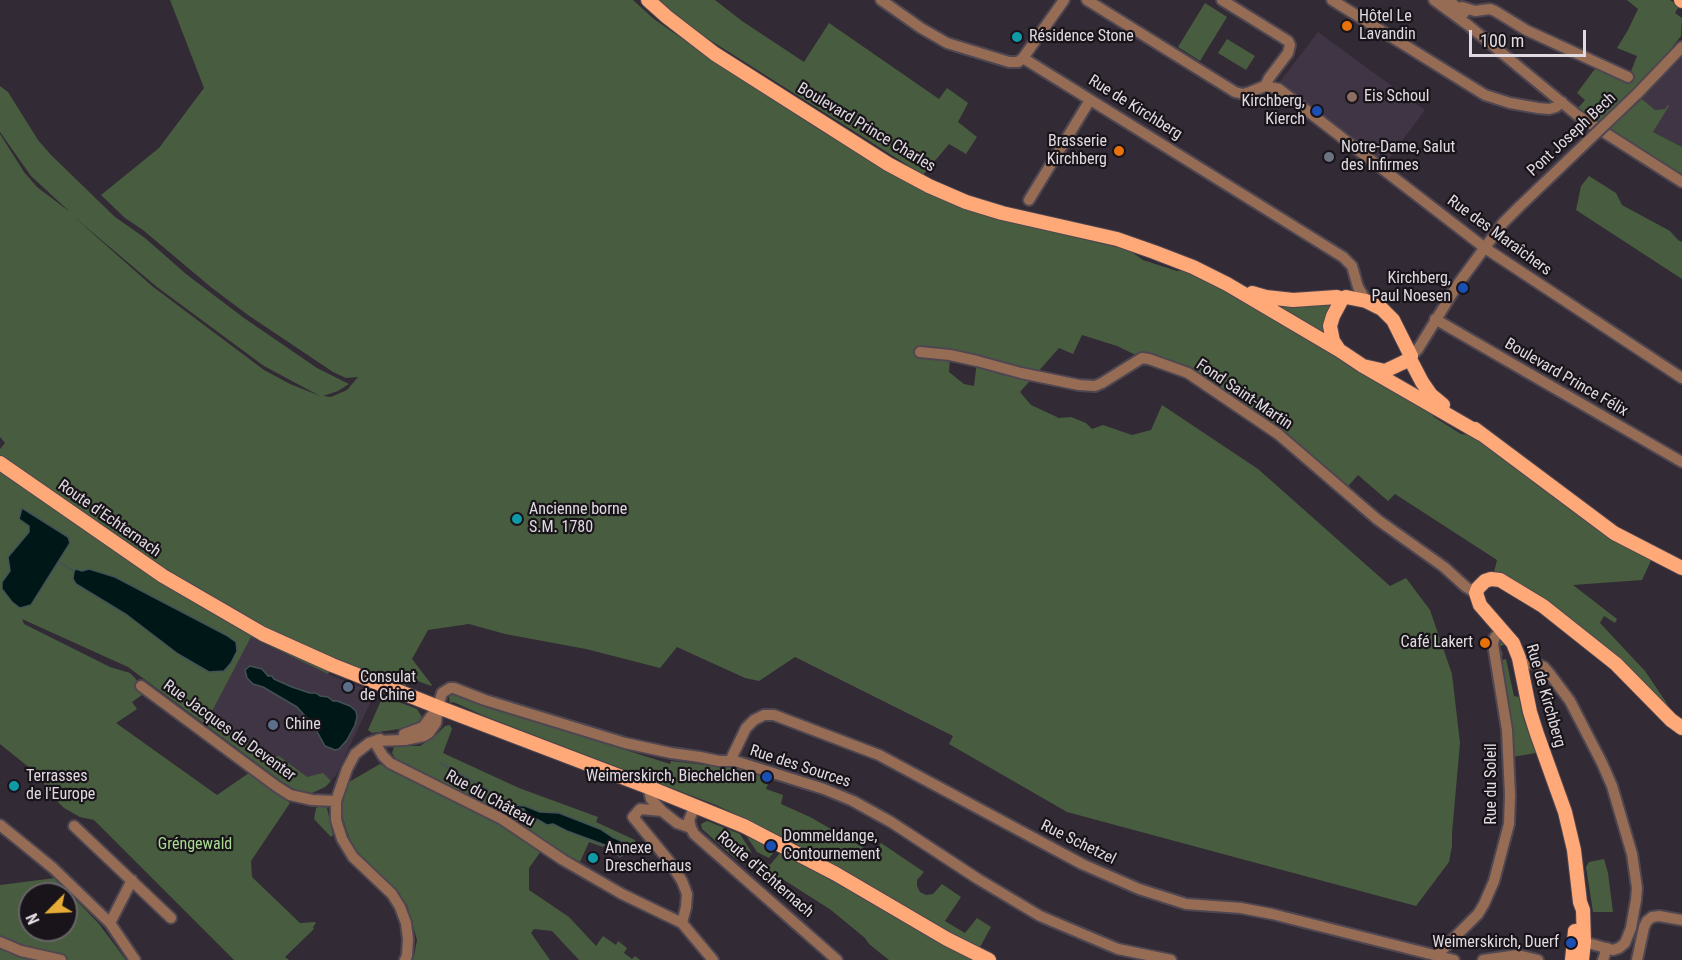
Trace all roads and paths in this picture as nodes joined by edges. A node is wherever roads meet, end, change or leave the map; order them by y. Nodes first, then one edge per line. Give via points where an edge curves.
1 (648, 0) edge
2 (881, 0) edge
3 (1064, 0) edge
4 (1087, 0) edge
5 (1222, 0) edge
6 (1332, 0) edge
7 (1434, 0) edge
8 (1448, 0) edge
9 (1459, 8) junction
10 (1488, 42) junction
11 (1682, 47) edge
12 (1023, 58) junction
13 (1628, 77) dead end
14 (1265, 86) junction
15 (1090, 100) junction
16 (1562, 102) junction
17 (1682, 182) edge
18 (1029, 200) dead end
19 (1485, 248) junction
20 (1354, 278) junction
21 (1227, 284) junction
22 (1344, 298) junction
23 (1366, 301) junction
24 (1435, 319) junction
25 (1428, 331) junction
26 (1402, 337) junction
27 (1339, 350) junction
28 (920, 352) dead end
29 (1410, 358) junction
30 (1363, 366) junction
31 (1682, 378) edge
32 (1481, 434) junction
33 (1682, 462) edge
34 (0, 463) edge
35 (1682, 568) edge
36 (1476, 593) junction
37 (1503, 630) junction
38 (1520, 665) junction
39 (141, 686) dead end
40 (438, 707) junction
41 (1682, 729) edge
42 (374, 741) junction
43 (730, 761) junction
44 (648, 787) junction
45 (336, 801) junction
46 (695, 806) junction
47 (662, 811) junction
48 (0, 825) edge
49 (74, 826) dead end
50 (691, 828) junction
51 (0, 835) edge
52 (32, 851) junction
53 (132, 880) junction
54 (1580, 902) junction
55 (171, 918) dead end
56 (1682, 920) edge
57 (110, 923) junction
58 (682, 923) junction
59 (0, 942) edge
60 (1584, 942) junction
61 (1607, 948) junction
62 (1436, 956) junction
63 (61, 960) edge
64 (135, 960) edge
65 (405, 960) edge
66 (712, 960) edge
67 (837, 960) edge
68 (989, 960) edge
69 (1171, 960) edge
70 (1454, 960) edge
71 (1483, 960) edge
72 (1538, 960) edge
73 (1572, 960) edge
74 (1582, 960) edge
75 (1603, 960) edge
76 (1637, 960) edge

1 - 21 main road, Boulevard Prince Charles via 715,54 929,186 1002,213 1117,239
2 - 12 street via 947,43 1009,62
3 - 12 street
4 - 14 street via 1235,92 1243,94
5 - 14 street via 1288,41 1288,52
6 - 16 street via 1485,95 1538,108
7 - 10 street
8 - 9 street
9 - 10 street
9 - 13 street via 1495,11 1534,34
10 - 16 street
11 - 19 street, Pont Joseph Bech, bridge via 1520,206
12 - 15 street, Rue de Kirchberg
14 - 19 street, Rue des Maraîchers via 1279,89
15 - 18 street
15 - 20 street, Rue de Kirchberg via 1343,257 1352,266
16 - 17 street
19 - 24 street, Pont Joseph Bech
19 - 31 street, Rue des Maraîchers
20 - 22 street
20 - 23 street, Rue de Kirchberg
21 - 22 main road, Boulevard Prince Charles via 1266,297
21 - 27 main road, Boulevard Prince Charles
22 - 23 main road, Rue de Kirchberg
22 - 27 main road via 1330,326
23 - 26 main road, Rue de Kirchberg via 1393,320
24 - 25 street, Pont Joseph Bech
24 - 33 street, Boulevard Prince Félix
25 - 26 street via 1415,339
25 - 29 street, Pont Joseph Bech
26 - 29 main road, Rue de Kirchberg
27 - 30 main road, Rue de Kirchberg
28 - 36 street, Fond Saint-Martin via 950,355 1079,385 1095,386 1142,358 1188,373 1278,434 1378,520
29 - 30 main road, Rue de Kirchberg via 1385,371
29 - 32 main road, Rue de Kirchberg via 1438,402
30 - 32 main road, Rue de Kirchberg
32 - 35 main road, Rue de Kirchberg via 1614,533
34 - 40 main road, Route d'Echternach via 163,576 263,634
36 - 37 main road, Rue de Kirchberg via 1484,610
36 - 41 main road via 1485,581 1500,580 1543,606 1616,664
37 - 38 main road, Rue de Kirchberg via 1513,643
37 - 62 street, Rue du Soleil via 1493,644 1507,729 1508,832 1484,904
38 - 54 main road, Rue de Kirchberg via 1530,712 1575,850
38 - 61 street via 1534,663 1544,667 1570,701 1602,763 1623,821 1632,854 1636,900 1625,943 1613,950
39 - 45 street, Rue Jacques de Deventer via 290,795
40 - 42 street via 417,731
40 - 43 street, Rue des Sources via 442,693 454,688 625,743
40 - 44 main road, Route d'Echternach
42 - 45 street via 355,754
42 - 58 street, Rue du Château via 390,763 502,819 563,860
43 - 62 street, Rue Schetzel via 746,728 764,715 774,715 879,755 1082,864 1139,889 1186,904 1272,914
43 - 69 street, Rue des Sources via 853,801 1040,916 1118,949
44 - 46 main road, Route d'Echternach
44 - 47 street
45 - 65 street via 336,820 353,858 392,894 400,907 408,939
46 - 50 street via 689,820
46 - 68 main road, Route d'Echternach via 790,849
47 - 50 street, Route d'Echternach
47 - 58 street via 640,809 633,816 682,881 687,894
48 - 52 street
49 - 53 street
50 - 67 street, Route d'Echternach
51 - 52 street
52 - 57 street
53 - 55 street
53 - 57 street
54 - 60 main road, Rue de Kirchberg
54 - 73 main road, Rue de Kirchberg
56 - 76 street via 1659,916 1647,921
57 - 64 street
58 - 66 street, Rue du Château
59 - 63 street
60 - 61 street
60 - 74 main road, Rue de Kirchberg
61 - 75 street
62 - 70 street, Rue Schetzel
71 - 72 street via 1518,955

